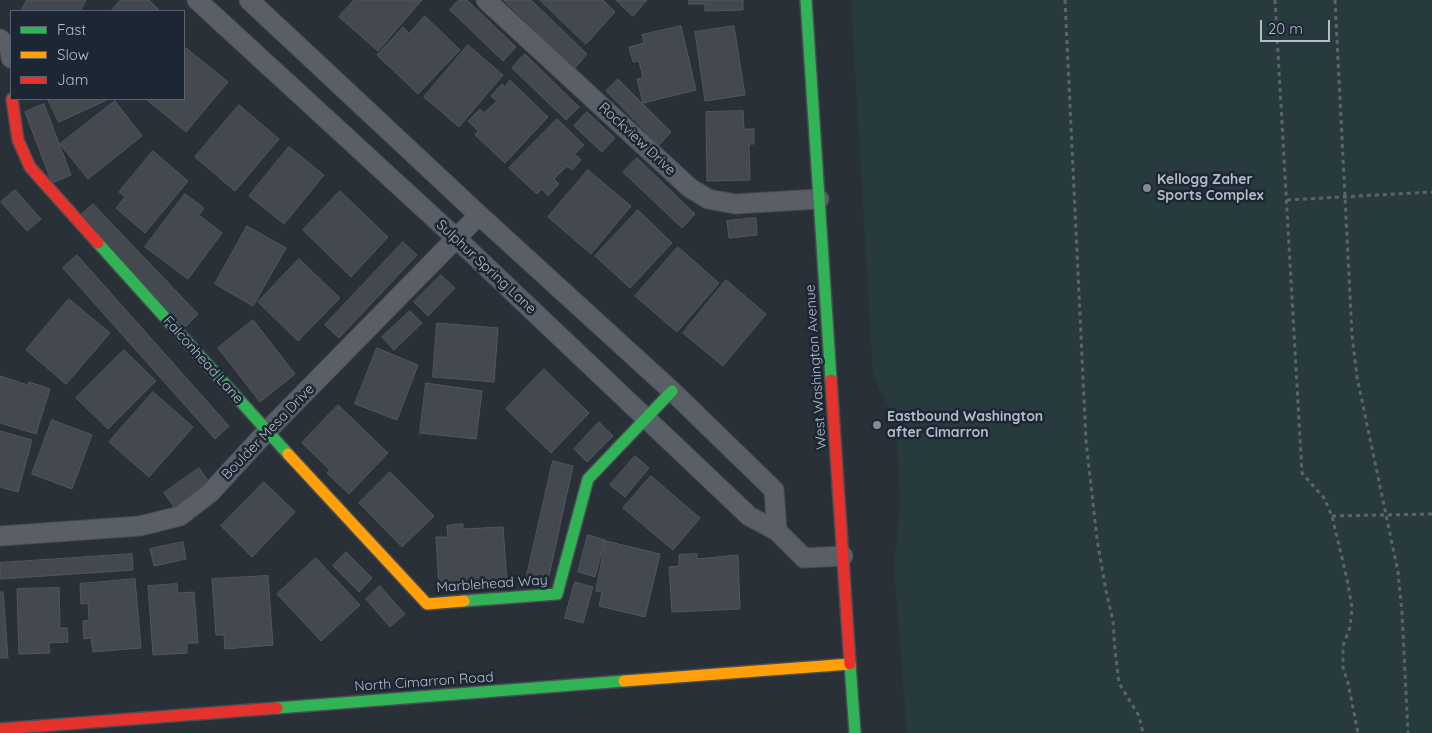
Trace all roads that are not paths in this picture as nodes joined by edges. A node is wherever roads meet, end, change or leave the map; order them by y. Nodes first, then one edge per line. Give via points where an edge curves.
1 (197, 0) edge
2 (249, 0) edge
3 (486, 0) edge
4 (806, 0) edge
5 (0, 39) edge
6 (10, 49) edge
7 (12, 100) edge
8 (819, 199) junction
9 (479, 215) junction
10 (456, 238) junction
11 (672, 391) junction
12 (646, 418) junction
13 (267, 431) junction
14 (777, 531) junction
15 (0, 536) edge
16 (843, 556) junction
17 (427, 604) joint
18 (850, 664) junction
19 (112, 727) edge
20 (0, 729) edge
21 (855, 733) edge

1 - 10 street, Sulphur Spring Lane
2 - 9 street
3 - 8 street, Rockview Drive via 690,188 708,199 735,204
4 - 8 street, West Washington Avenue
5 - 6 street
7 - 13 street, Falconhead Lane via 18,140 30,167
8 - 16 street, West Washington Avenue
9 - 10 street, Boulder Mesa Drive
9 - 11 street
10 - 12 street, Sulphur Spring Lane
10 - 13 street, Boulder Mesa Drive
11 - 12 street, Marblehead Way
11 - 14 street via 774,490
12 - 14 street, Sulphur Spring Lane via 750,516
12 - 17 street, Marblehead Way via 588,479 557,594
13 - 15 street, Boulder Mesa Drive via 210,493 180,516 140,526
13 - 17 street, Falconhead Lane
14 - 16 street, Sulphur Spring Lane via 804,558
16 - 18 street, West Washington Avenue
18 - 19 street, North Cimarron Road
18 - 21 street, West Washington Avenue
19 - 20 street, North Cimarron Road

